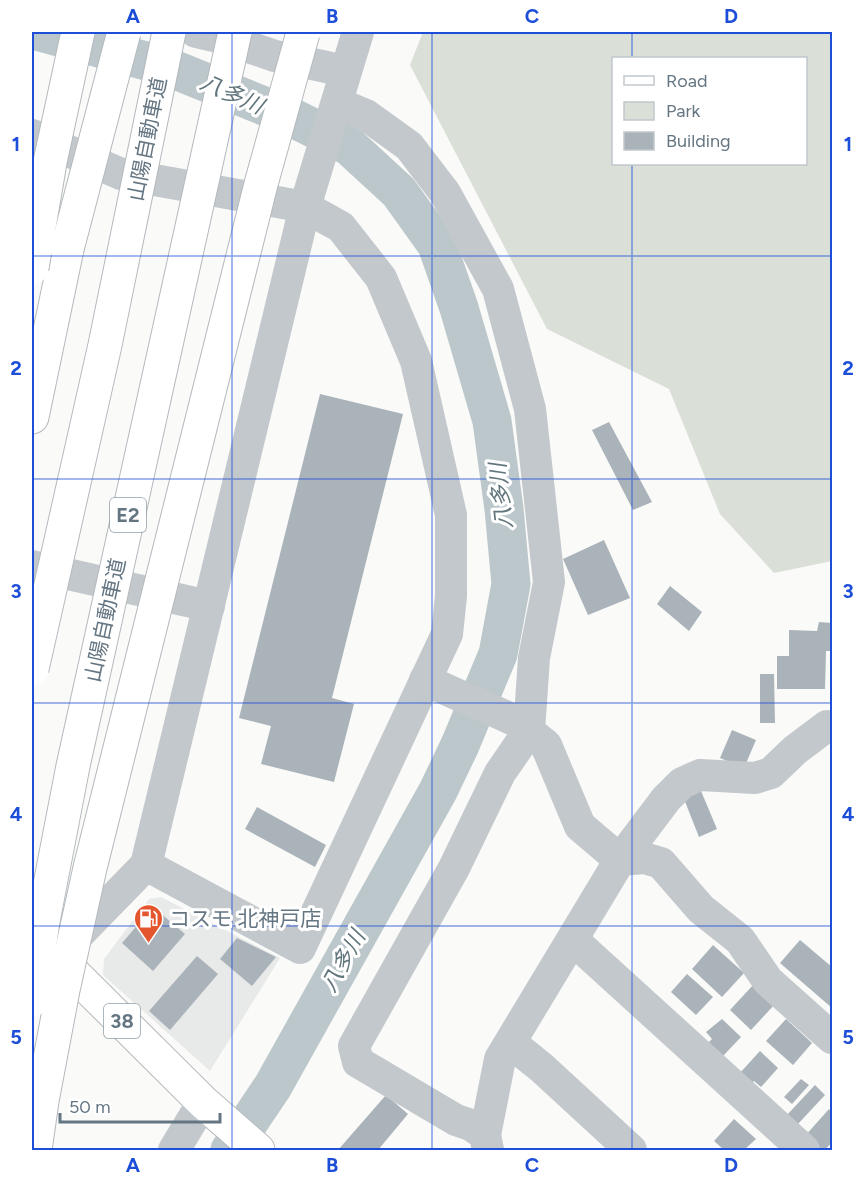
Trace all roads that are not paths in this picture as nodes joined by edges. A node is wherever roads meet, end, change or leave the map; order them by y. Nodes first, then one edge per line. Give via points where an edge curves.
1 (78, 32) edge
2 (124, 32) edge
3 (169, 32) edge
4 (196, 32) edge
5 (234, 32) edge
6 (303, 32) edge
7 (358, 32) edge
8 (345, 71) junction
9 (337, 103) junction
10 (32, 135) edge
11 (305, 207) junction
12 (32, 268) edge
13 (32, 417) edge
14 (32, 566) edge
15 (209, 606) junction
16 (32, 669) edge
17 (433, 683) junction
18 (522, 726) junction
19 (827, 726) dead end
20 (620, 860) junction
21 (146, 866) junction
22 (32, 934) edge
23 (573, 940) junction
24 (57, 956) junction
25 (32, 1000) edge
26 (832, 1038) edge
27 (511, 1043) junction
28 (207, 1106) junction
29 (486, 1143) edge
30 (35, 1150) edge
31 (174, 1150) edge
32 (258, 1150) edge
33 (631, 1150) edge
34 (804, 1150) edge

1 - 12 main road, bridge
2 - 13 main road, bridge via 67,249
3 - 16 main road, 山陽自動車道, bridge via 105,345
4 - 8 street via 275,56
5 - 25 main road, 山陽自動車道 / E2, bridge via 73,766
6 - 30 main road, bridge via 258,196 92,858 63,990
7 - 8 street
8 - 9 street
9 - 11 street
9 - 18 street via 366,115 408,146 445,193 498,289 530,409 549,582
10 - 11 street via 121,174
11 - 15 street
11 - 17 street via 341,226 381,279 416,361 451,515 447,634
14 - 15 street
15 - 21 street
17 - 18 street
17 - 21 street via 300,948
18 - 20 street via 546,745 580,826
18 - 29 street via 454,867 354,1046 358,1062 471,1125
19 - 20 street via 771,773 755,778 700,775 682,783
20 - 23 street
20 - 26 street via 644,858 661,863 701,909 740,940 768,981
21 - 24 street
22 - 24 main road, 38
23 - 27 street
23 - 34 street
24 - 28 main road, 38
27 - 29 street via 500,1059
27 - 33 street
28 - 31 street
28 - 32 main road, 38

